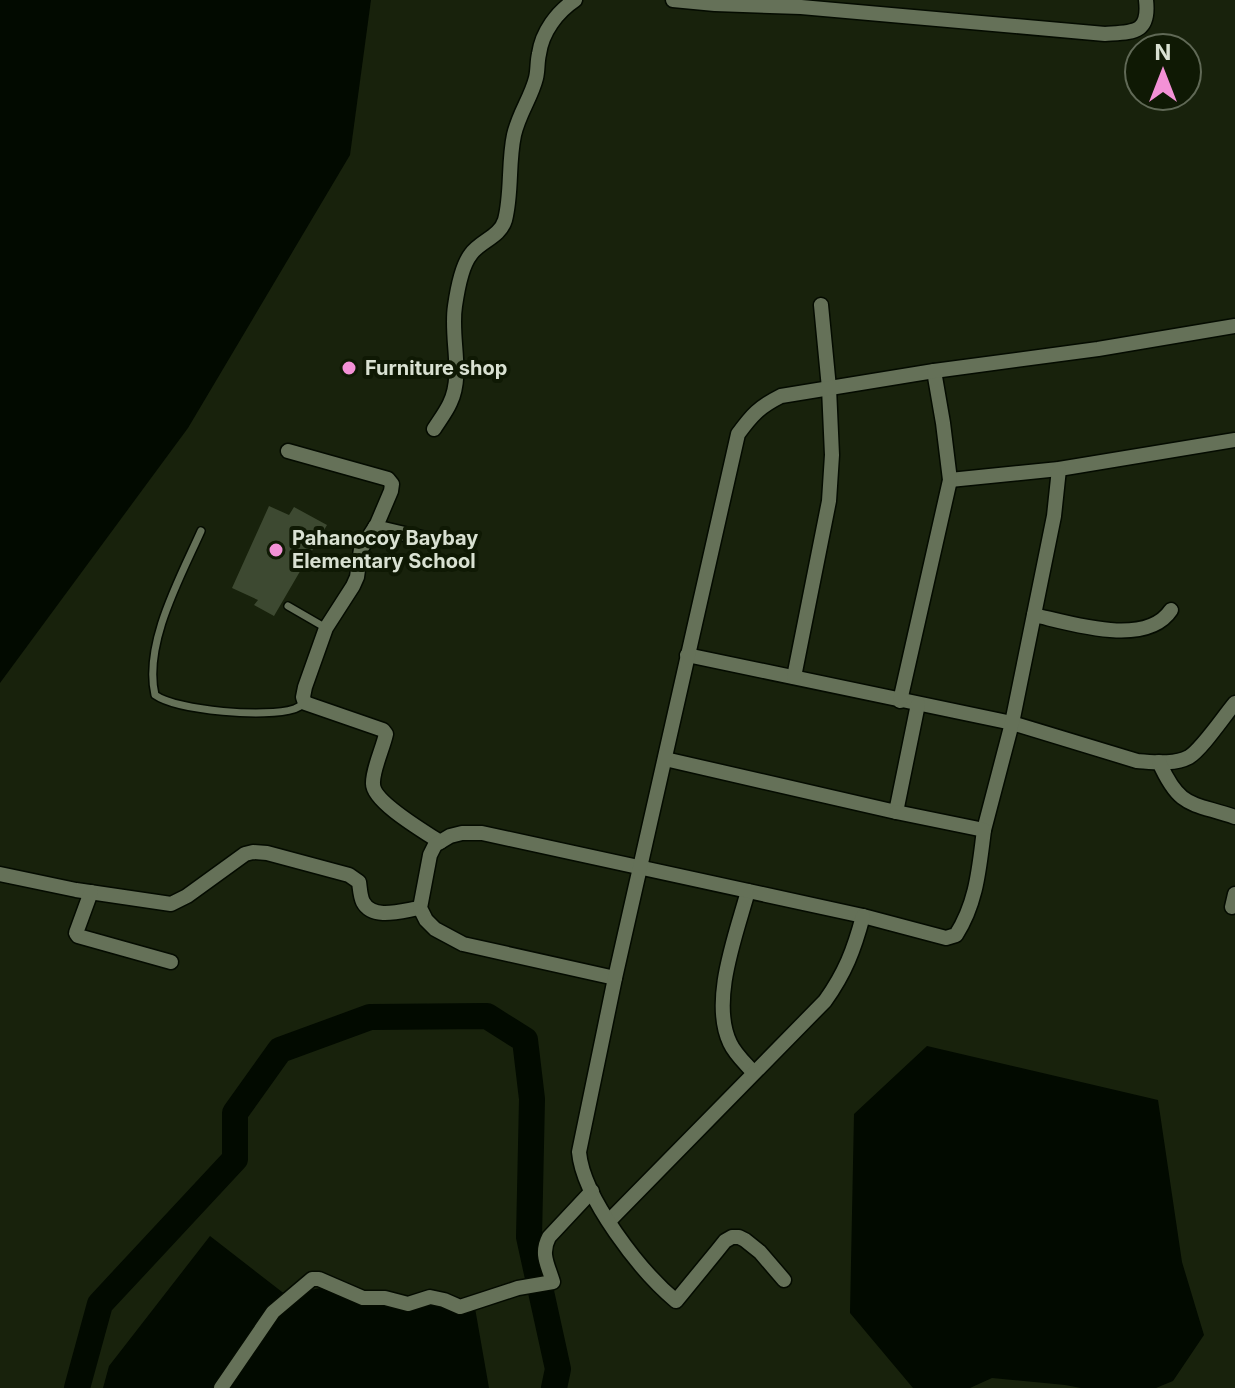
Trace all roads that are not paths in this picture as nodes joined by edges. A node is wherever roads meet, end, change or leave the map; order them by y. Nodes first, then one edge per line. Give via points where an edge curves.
1 (575, 0) edge
2 (673, 0) edge
3 (1146, 0) edge
4 (821, 305) dead end
5 (1235, 326) edge
6 (934, 371) junction
7 (829, 388) junction
8 (434, 429) dead end
9 (1235, 440) edge
10 (288, 451) dead end
11 (1059, 469) junction
12 (950, 480) junction
13 (375, 527) junction
14 (201, 531) dead end
15 (430, 540) dead end
16 (288, 606) dead end
17 (1171, 610) dead end
18 (1034, 615) junction
19 (326, 628) junction
20 (687, 655) junction
21 (794, 677) junction
22 (900, 701) junction
23 (305, 703) junction
24 (1235, 703) edge
25 (918, 704) junction
26 (1012, 723) junction
27 (665, 759) junction
28 (1159, 762) junction
29 (896, 812) junction
30 (1235, 817) edge
31 (984, 830) junction
32 (440, 842) junction
33 (641, 867) junction
34 (0, 874) edge
35 (748, 891) junction
36 (91, 892) junction
37 (420, 908) junction
38 (863, 916) junction
39 (171, 962) dead end
40 (615, 978) junction
41 (753, 1072) junction
42 (592, 1191) junction
43 (609, 1221) junction
44 (784, 1280) dead end
45 (221, 1388) edge

1 - 8 street via 543,40 535,82 519,114 504,224 468,258 455,308 454,390
2 - 3 street via 1105,34 1143,26
4 - 7 street
5 - 6 street
6 - 7 street
6 - 12 street
7 - 20 street via 781,396 763,406 738,434
7 - 21 street via 829,501
9 - 11 street
10 - 13 street via 388,479 391,491
11 - 12 street
11 - 18 street
12 - 22 street
13 - 15 street
13 - 19 street via 361,549 353,586
14 - 23 lane via 158,636 155,695 222,712 283,711
16 - 19 lane
17 - 18 street via 1153,626 1120,630
18 - 26 street
19 - 23 street via 305,687
20 - 21 street
20 - 27 street
21 - 22 street
22 - 25 street
23 - 32 street via 383,730 375,793
24 - 28 street via 1188,758
25 - 26 street
25 - 29 street
26 - 28 street via 1137,761
26 - 31 street
27 - 29 street
27 - 33 street
28 - 30 street via 1176,793 1195,806
29 - 31 street
31 - 38 street via 975,894 956,935 946,938
32 - 33 street via 462,833 482,833
32 - 37 street via 430,855
33 - 35 street
33 - 40 street
34 - 36 street
35 - 38 street
35 - 41 street via 721,1004 731,1045
36 - 37 street via 171,904 253,852 349,875 359,882 364,904 384,914
36 - 39 street via 78,936
37 - 40 street via 435,929 463,944
38 - 41 street via 842,977 825,1001
40 - 42 street via 579,1152
41 - 43 street
42 - 43 street
42 - 45 street via 546,1243 553,1282 460,1307 430,1297 408,1304 363,1298 312,1279 273,1312
43 - 44 street via 631,1254 676,1301 732,1237 760,1252

